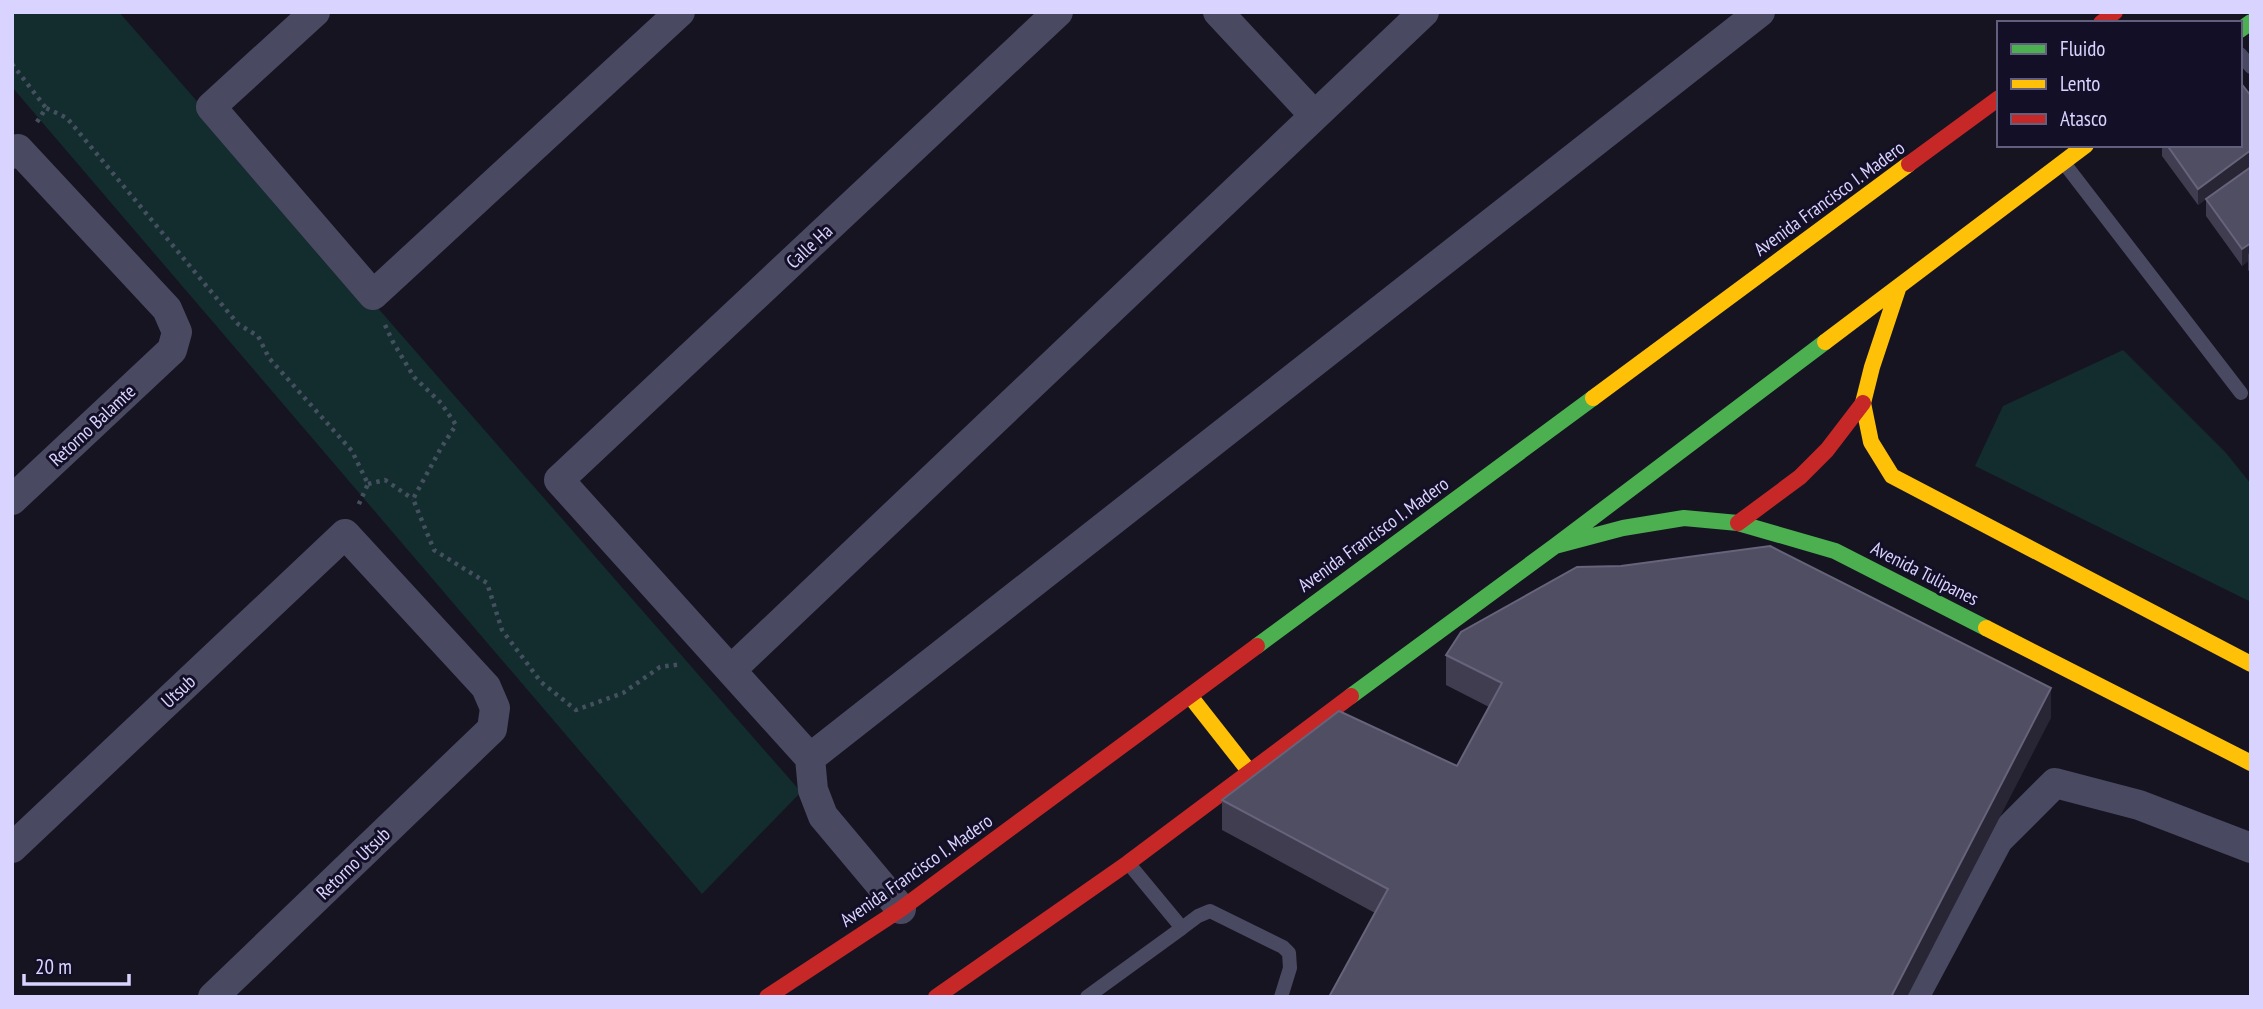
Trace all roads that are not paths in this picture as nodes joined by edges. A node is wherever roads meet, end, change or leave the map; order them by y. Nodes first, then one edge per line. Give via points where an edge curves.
1 (315, 12) edge
2 (680, 12) edge
3 (1058, 12) edge
4 (1219, 12) edge
5 (1424, 12) edge
6 (1760, 12) edge
7 (1997, 99) edge
8 (1314, 116) junction
9 (2082, 147) edge
10 (15, 151) edge
11 (2063, 162) junction
12 (1899, 286) junction
13 (2241, 393) dead end
14 (1863, 402) junction
15 (12, 500) edge
16 (1738, 523) junction
17 (345, 534) joint
18 (1555, 546) junction
19 (2251, 664) edge
20 (731, 670) junction
21 (1190, 696) junction
22 (810, 758) junction
23 (2251, 763) edge
24 (1249, 771) junction
25 (12, 848) edge
26 (2251, 848) edge
27 (1128, 863) junction
28 (901, 909) junction
29 (1182, 928) junction
30 (213, 997) edge
31 (767, 997) edge
32 (936, 997) edge
33 (1087, 997) edge
34 (1281, 997) edge
35 (1914, 997) edge

1 - 2 street via 211,107 373,295
3 - 20 street, Calle Ha via 559,480
4 - 8 street
5 - 8 street
6 - 22 street
7 - 21 main road, Avenida Francisco I. Madero
8 - 20 street
9 - 11 main road
10 - 15 street, Retorno Balamte via 167,309 177,332 172,350
11 - 12 main road
11 - 13 lane
12 - 14 main road
12 - 18 main road
14 - 16 main road via 1800,477
14 - 19 main road via 1871,442 1892,476
16 - 18 main road, Avenida Tulipanes via 1684,518
16 - 23 main road, Avenida Tulipanes via 1835,551
17 - 25 street, Utsub
17 - 30 street, Retorno Utsub via 486,687 495,708 492,729
18 - 24 main road
20 - 22 street
21 - 24 main road
21 - 28 main road, Avenida Francisco I. Madero
22 - 28 street via 813,790 823,816
24 - 27 main road
26 - 35 street via 2139,805 2055,783 1997,840
27 - 29 lane
27 - 32 main road
28 - 31 main road, Avenida Francisco I. Madero
29 - 33 lane
29 - 34 lane via 1210,911 1283,947 1289,953 1290,968

